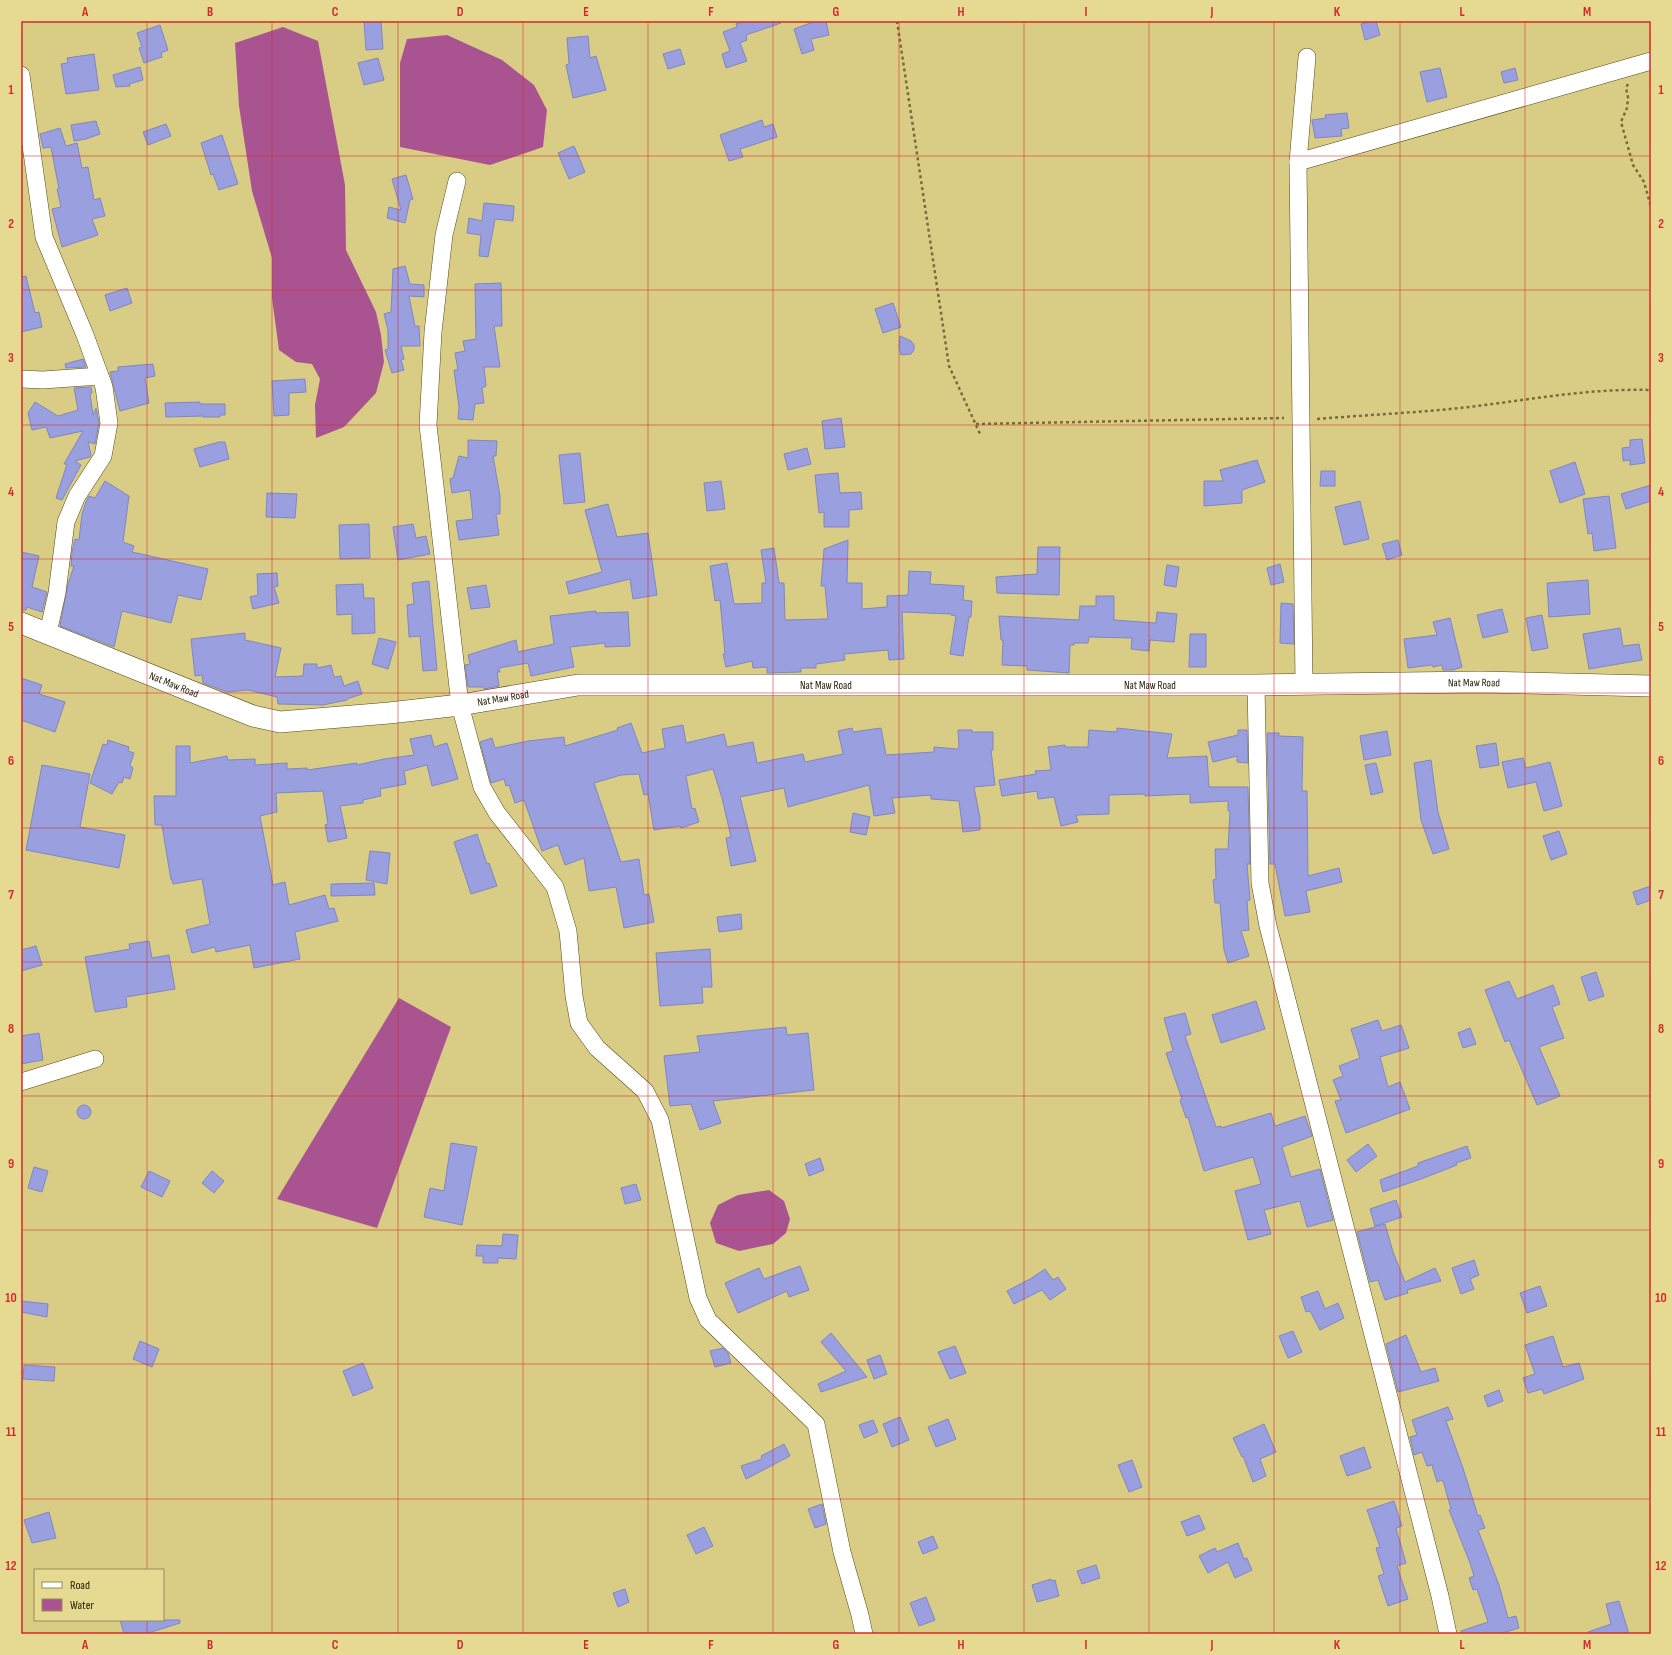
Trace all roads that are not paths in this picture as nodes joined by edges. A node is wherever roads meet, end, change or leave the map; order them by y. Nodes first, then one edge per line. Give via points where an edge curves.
1 (1307, 57) dead end
2 (1651, 61) edge
3 (21, 75) edge
4 (1298, 162) junction
5 (457, 181) dead end
6 (100, 376) junction
7 (21, 379) edge
8 (21, 622) edge
9 (48, 633) junction
10 (1304, 684) junction
11 (1256, 685) junction
12 (1651, 686) edge
13 (460, 705) junction
14 (94, 1059) dead end
15 (21, 1082) edge
16 (864, 1634) edge
17 (1448, 1634) edge

1 - 4 street
2 - 4 street
3 - 6 street via 44,237
4 - 10 street via 1308,418
5 - 13 street via 444,235 433,332 428,425
6 - 7 street
6 - 9 street via 109,422 103,456 78,496 66,522 57,594
8 - 9 main road, Nat Maw Road
9 - 13 main road, Nat Maw Road via 253,716 280,722
10 - 11 main road, Nat Maw Road
10 - 12 main road, Nat Maw Road via 1480,682
11 - 13 main road, Nat Maw Road via 578,685
11 - 17 street via 1260,884 1268,926
13 - 16 street via 482,787 497,813 555,887 568,931 579,1023 597,1048 645,1091 660,1120 698,1298 708,1320 816,1424 842,1552
14 - 15 street

